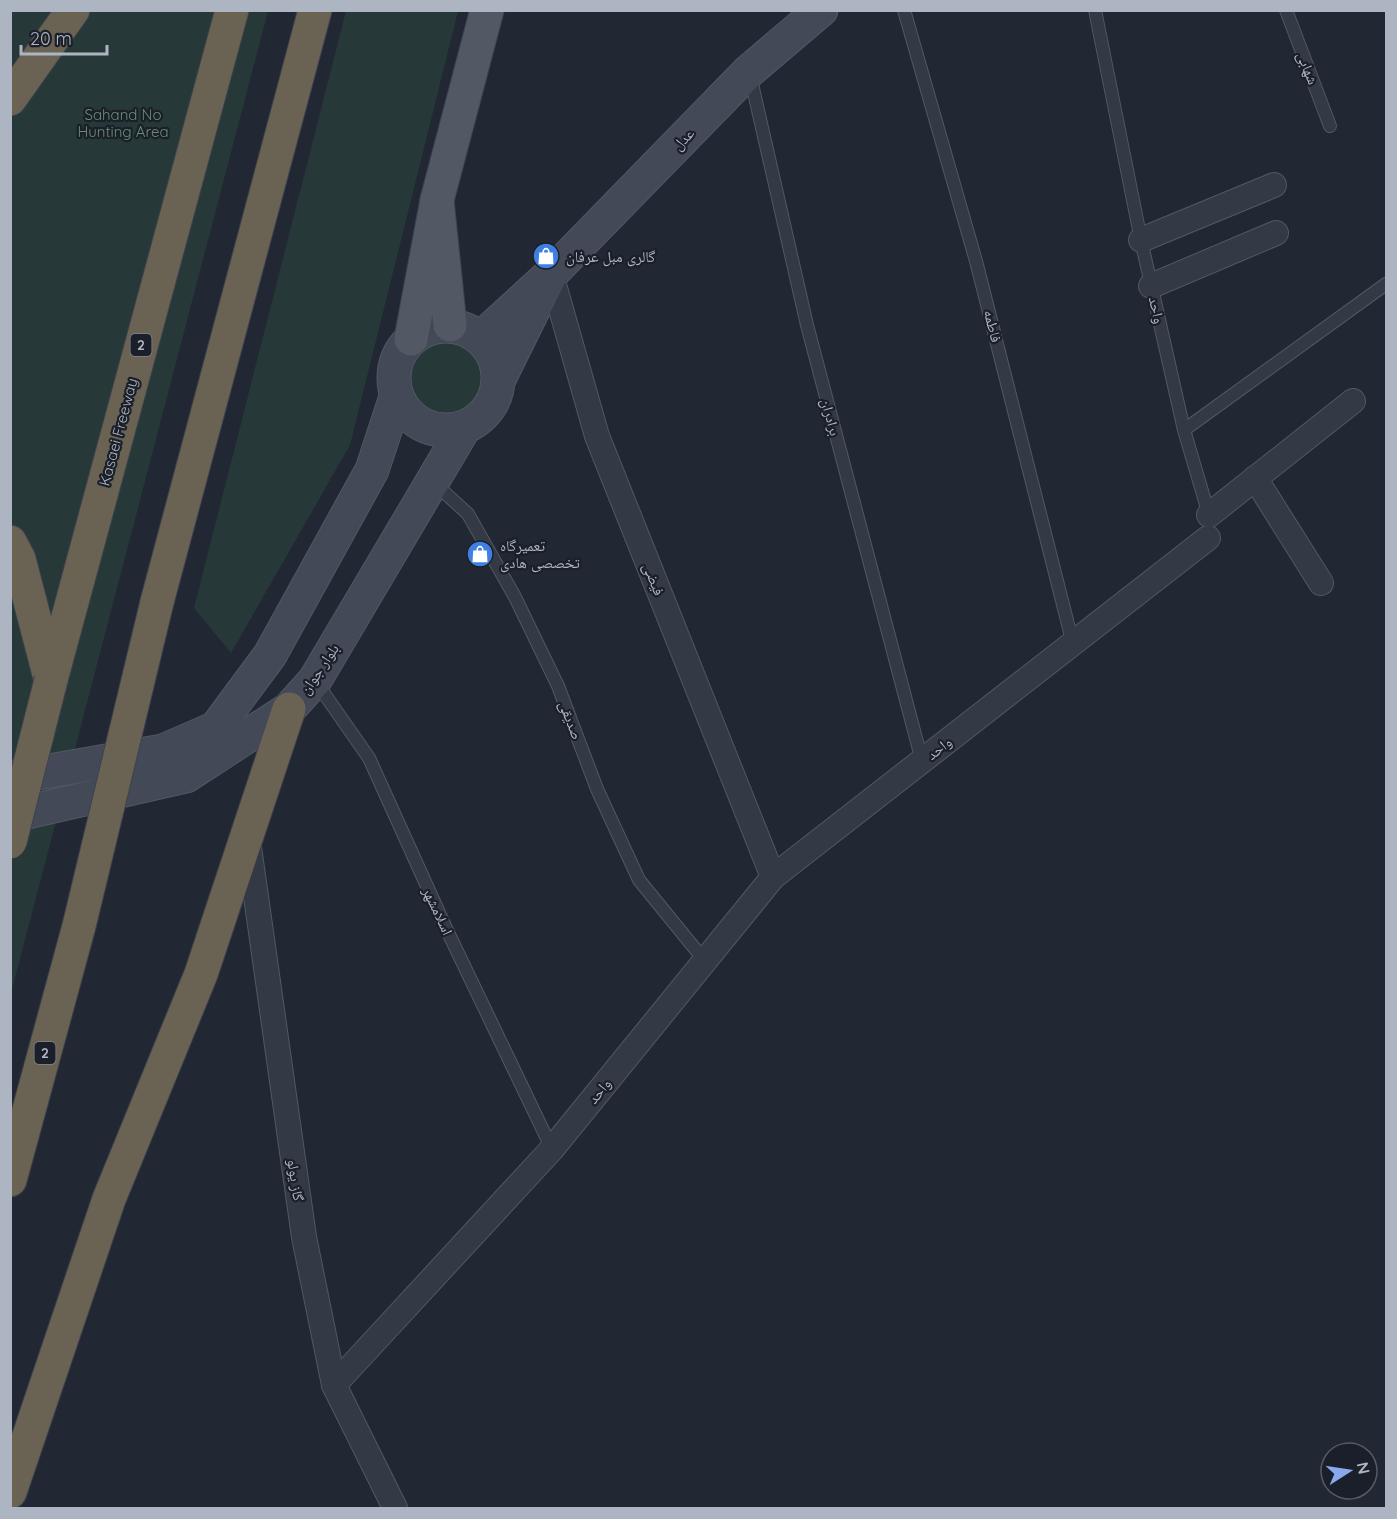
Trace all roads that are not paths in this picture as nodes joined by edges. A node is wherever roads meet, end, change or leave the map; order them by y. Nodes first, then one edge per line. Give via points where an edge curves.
1 (73, 10) edge
2 (232, 10) edge
3 (315, 10) edge
4 (487, 10) edge
5 (821, 10) edge
6 (904, 10) edge
7 (1095, 10) edge
8 (1286, 10) edge
9 (749, 71) junction
10 (10, 99) edge
11 (1330, 126) dead end
12 (1274, 185) dead end
13 (437, 200) junction
14 (1276, 233) dead end
15 (1141, 240) junction
16 (551, 274) junction
17 (1386, 284) edge
18 (1151, 286) junction
19 (450, 325) junction
20 (481, 338) junction
21 (411, 339) junction
22 (499, 379) junction
23 (396, 397) junction
24 (1353, 401) dead end
25 (464, 428) junction
26 (1184, 430) junction
27 (1255, 478) junction
28 (432, 482) junction
29 (1208, 526) junction
30 (10, 542) edge
31 (1321, 583) dead end
32 (1073, 644) junction
33 (51, 680) junction
34 (315, 680) junction
35 (289, 710) junction
36 (922, 761) junction
37 (10, 778) edge
38 (10, 816) edge
39 (248, 838) junction
40 (10, 842) edge
41 (773, 878) junction
42 (705, 961) junction
43 (552, 1149) junction
44 (10, 1180) edge
45 (334, 1385) junction
46 (10, 1492) edge
47 (395, 1509) edge

1 - 10 highway
2 - 33 highway, Kasaei Freeway / 2
3 - 44 highway, 2, bridge via 157,602 79,926
4 - 13 main road
5 - 9 street, عدل
6 - 32 lane, فاطمه via 976,261
7 - 15 lane, واحد
8 - 11 lane, شهابی
9 - 16 street, عدل
9 - 36 lane, برادران via 807,325
12 - 15 street
13 - 19 main road
13 - 21 main road
14 - 18 street
15 - 18 lane, واحد
16 - 20 street
16 - 22 street
16 - 41 street, فیضی via 597,436
17 - 26 lane
18 - 26 lane, واحد
19 - 20 street
19 - 21 street via 422,331
20 - 22 street via 494,357
21 - 23 street via 395,365
22 - 25 street via 489,409
23 - 25 street via 404,411 424,426 448,431
23 - 37 street via 372,470 270,655 216,728 163,751
24 - 27 street
25 - 28 street, بلوار جوان
26 - 29 lane, واحد
27 - 29 street
27 - 31 street
28 - 34 street, بلوار جوان
28 - 42 lane, صدیقی via 468,514 515,597 558,686 597,789 639,880
29 - 32 street, واحد
30 - 33 highway via 19,559
32 - 36 street, واحد
33 - 40 highway, 2, bridge
34 - 35 street, بلوار جوان
34 - 43 lane, اسلامشهر via 369,758
35 - 38 street, بلوار جوان via 186,776
35 - 39 highway
36 - 41 street, واحد
39 - 45 street, گاز یولو via 304,1237
39 - 46 highway via 201,974 109,1199
41 - 42 street, واحد
42 - 43 street, واحد
43 - 45 street, واحد
45 - 47 street, گاز یولو

